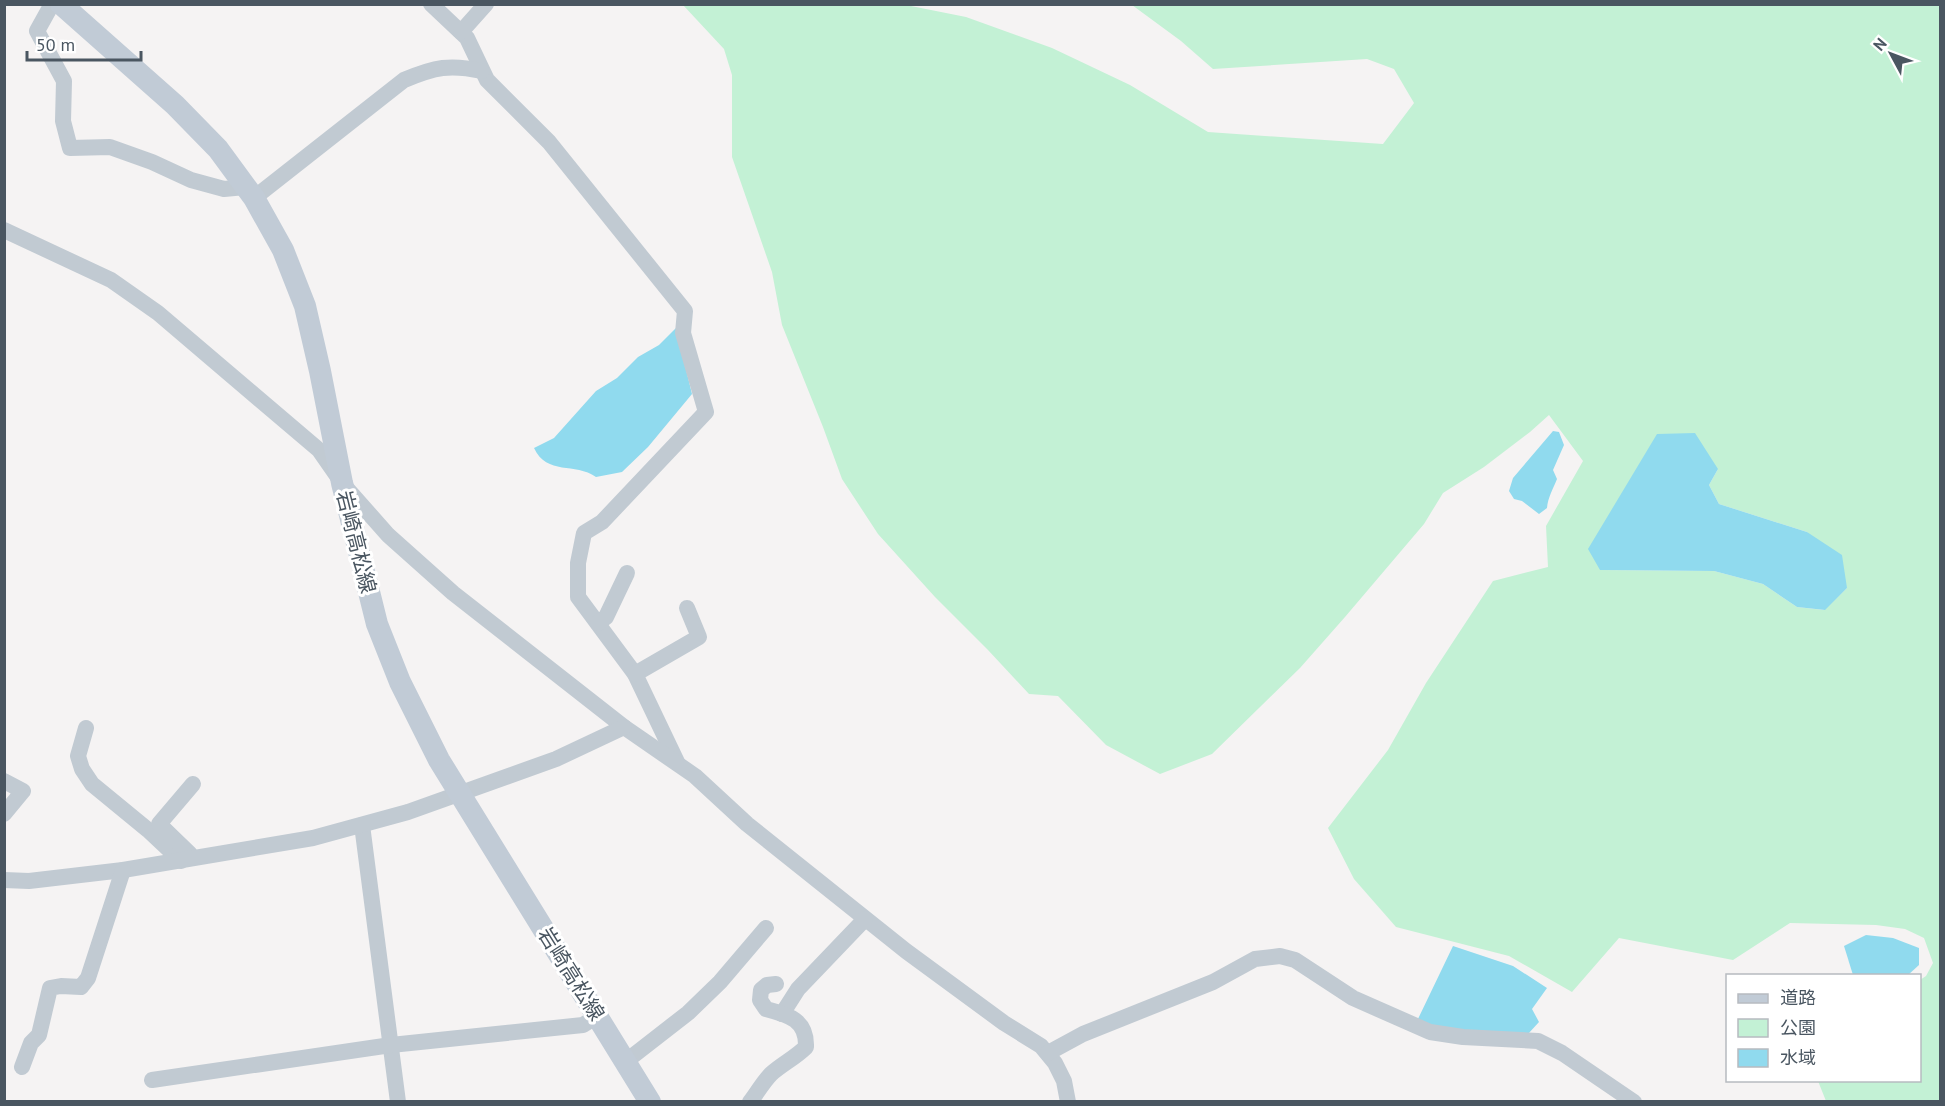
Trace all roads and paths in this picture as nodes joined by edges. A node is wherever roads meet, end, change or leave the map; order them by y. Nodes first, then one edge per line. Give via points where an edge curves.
1 (52, 4) edge
2 (61, 4) edge
3 (432, 4) edge
4 (486, 4) edge
5 (461, 32) junction
6 (482, 70) junction
7 (250, 193) junction
8 (4, 230) edge
9 (342, 483) junction
10 (627, 573) dead end
11 (687, 608) dead end
12 (598, 623) junction
13 (635, 674) junction
14 (624, 727) junction
15 (86, 728) dead end
16 (677, 763) junction
17 (4, 781) edge
18 (193, 784) dead end
19 (460, 794) junction
20 (4, 814) edge
21 (362, 825) junction
22 (188, 860) junction
23 (123, 870) junction
24 (4, 880) edge
25 (866, 919) junction
26 (766, 928) dead end
27 (776, 984) dead end
28 (782, 1014) junction
29 (597, 1016) junction
30 (391, 1045) junction
31 (1048, 1053) junction
32 (625, 1062) junction
33 (22, 1067) dead end
34 (152, 1080) dead end
35 (398, 1101) edge
36 (650, 1101) edge
37 (750, 1101) edge
38 (1068, 1101) edge
39 (1634, 1101) edge

1 - 7 street via 38,31 64,81 63,121 70,148 111,147 191,180
2 - 7 main road, 岩崎高松線 via 218,148
3 - 5 street
4 - 5 street
5 - 6 street
6 - 7 street via 459,66 430,69 404,80
6 - 12 street via 487,80 549,142 685,311 683,333 706,412 602,522 584,533 578,563 578,597
7 - 9 main road, 岩崎高松線 via 283,250 305,306
8 - 9 street via 133,294 319,450
9 - 14 street via 415,560 489,623
9 - 19 main road, 岩崎高松線 via 377,624 400,682
10 - 12 street via 606,617
11 - 13 street via 699,637
12 - 13 street
13 - 16 street
14 - 16 street
14 - 19 street via 556,759
15 - 22 street via 78,756 92,784
16 - 25 street
17 - 20 street via 23,791
18 - 22 street via 159,824
19 - 21 street
19 - 29 main road, 岩崎高松線
21 - 22 street via 313,838
21 - 30 street
22 - 23 street
23 - 24 street via 29,881
23 - 33 street via 88,978 81,987 51,988 39,1035
25 - 28 street via 798,989
25 - 31 street
26 - 32 street via 688,1013
27 - 28 street via 761,990 760,1000 766,1009
28 - 37 street via 800,1023 807,1034 806,1047 769,1076
29 - 30 street via 583,1025
29 - 32 main road, 岩崎高松線
30 - 34 street
30 - 35 street
31 - 38 street via 1064,1081
31 - 39 street via 1083,1034 1213,982 1255,959 1280,956 1294,960 1353,998 1430,1032 1538,1041
32 - 36 main road, 岩崎高松線

